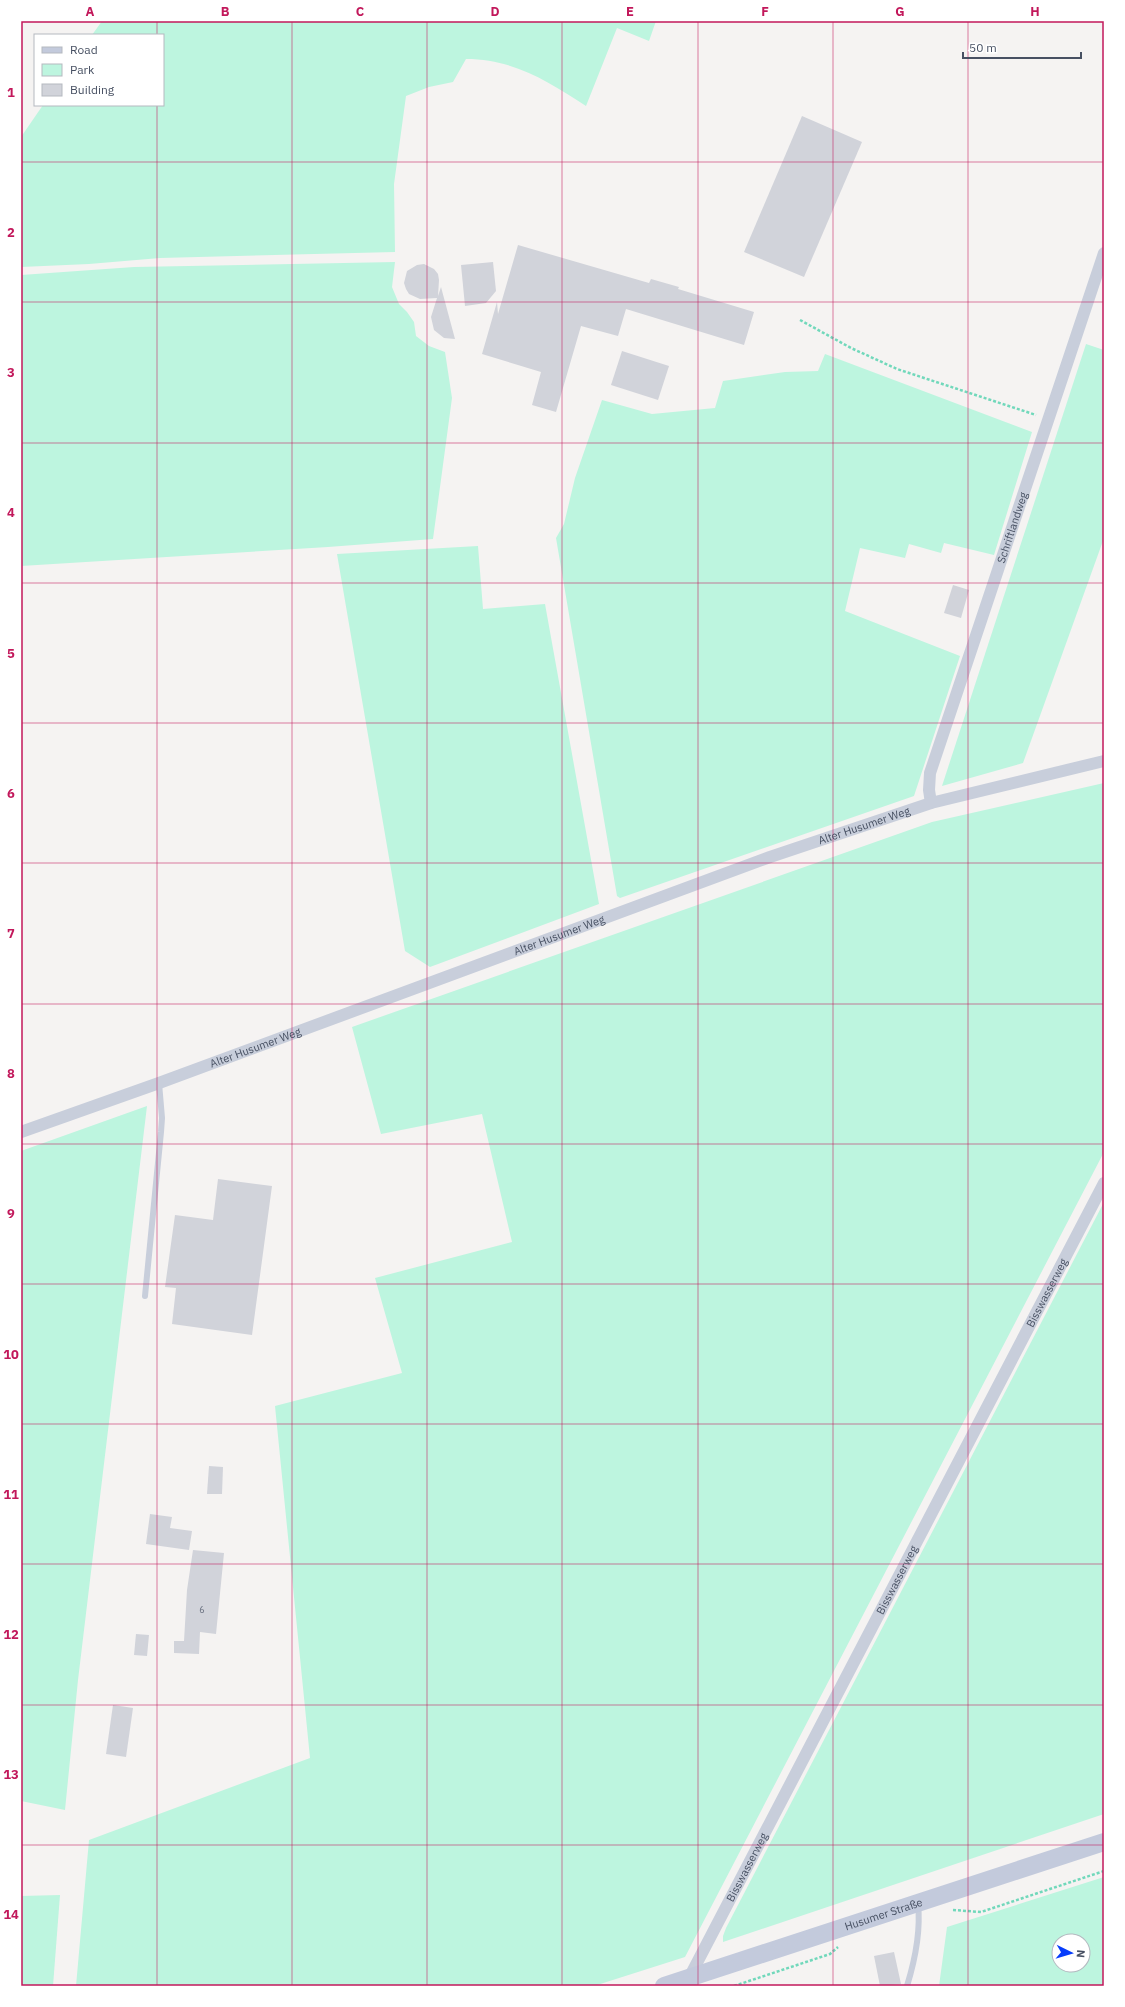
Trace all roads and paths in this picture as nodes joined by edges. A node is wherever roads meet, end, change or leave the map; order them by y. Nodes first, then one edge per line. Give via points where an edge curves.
1 (1104, 253) edge
2 (800, 320) dead end
3 (1048, 419) junction
4 (1104, 761) edge
5 (931, 803) junction
6 (160, 1083) junction
7 (21, 1132) edge
8 (1104, 1183) edge
9 (145, 1296) dead end
10 (1104, 1842) edge
11 (918, 1903) junction
12 (689, 1978) junction
13 (664, 1986) edge
14 (907, 1986) edge

1 - 3 street, Schriftlandweg
2 - 3 path via 897,369
3 - 5 street, Schriftlandweg via 930,773
4 - 5 street, Alter Husumer Weg
5 - 6 street, Alter Husumer Weg via 770,857
6 - 7 street, Alter Husumer Weg
6 - 9 lane via 162,1118
8 - 12 street, Bisswasserweg
10 - 11 main road, Husumer Straße
11 - 12 main road, Husumer Straße
11 - 14 lane via 914,1960
12 - 13 main road, Husumer Straße

